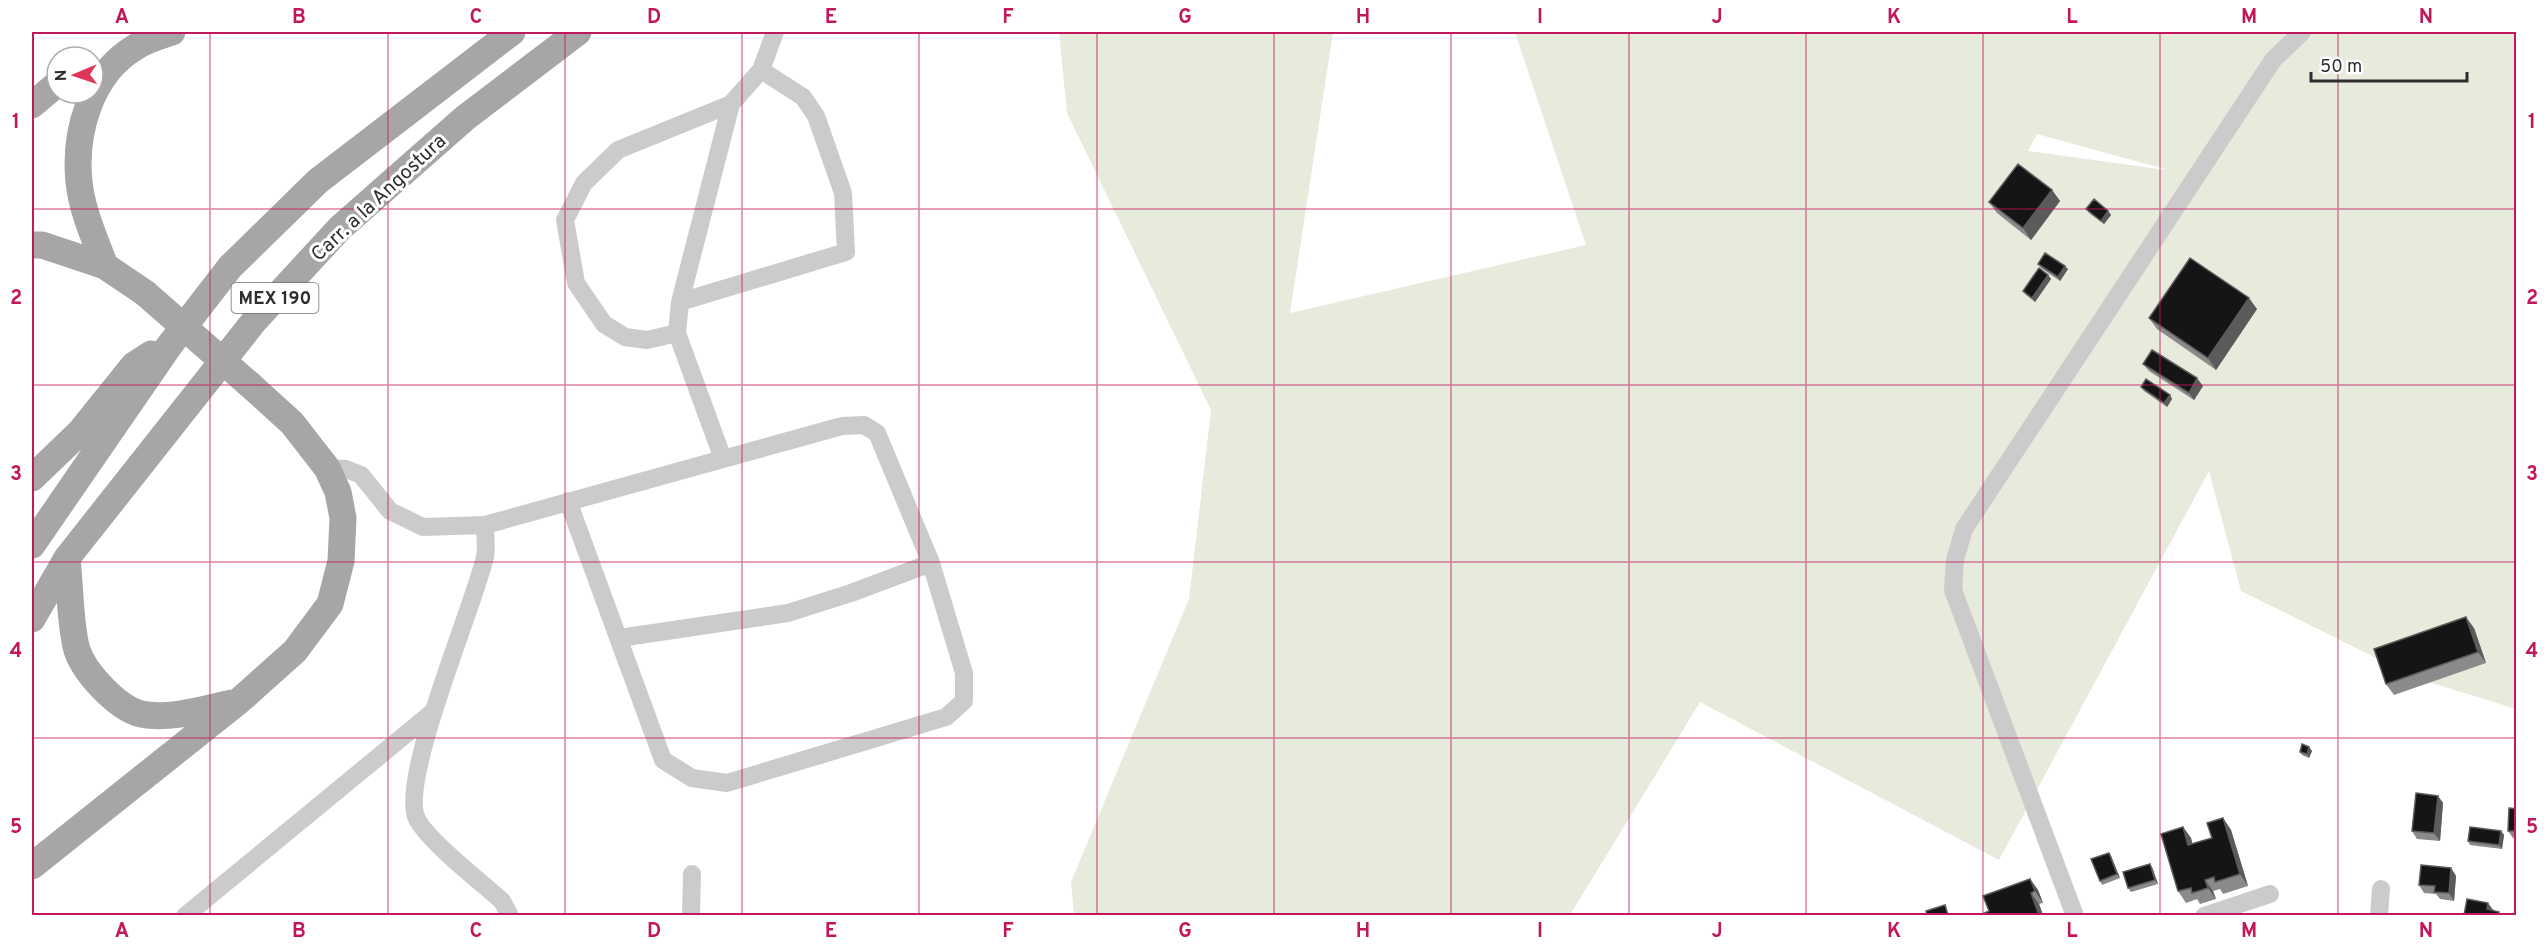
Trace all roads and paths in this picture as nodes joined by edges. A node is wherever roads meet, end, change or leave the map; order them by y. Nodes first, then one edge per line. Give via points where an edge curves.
1 (172, 32) edge
2 (512, 32) edge
3 (578, 32) edge
4 (774, 32) edge
5 (2302, 32) edge
6 (134, 48) junction
7 (105, 56) edge
8 (761, 70) junction
9 (45, 94) edge
10 (731, 104) junction
11 (32, 105) edge
12 (32, 245) edge
13 (105, 266) junction
14 (680, 303) junction
15 (677, 333) junction
16 (169, 346) junction
17 (723, 459) junction
18 (327, 468) junction
19 (32, 478) edge
20 (568, 501) junction
21 (485, 525) junction
22 (32, 545) edge
23 (67, 558) junction
24 (931, 563) junction
25 (32, 620) edge
26 (619, 638) junction
27 (239, 701) junction
28 (434, 711) junction
29 (32, 866) edge
30 (692, 874) dead end
31 (2381, 889) dead end
32 (2270, 894) dead end
33 (185, 915) edge
34 (510, 915) edge
35 (691, 915) edge
36 (2075, 915) edge
37 (2204, 915) edge
38 (2379, 915) edge

1 - 6 main road
2 - 16 main road, MEX 190 via 318,181 230,267
3 - 23 main road, Carr. a la Angostura / MEX 190 via 465,118 340,228 255,320
4 - 8 street
5 - 36 street via 2273,60 1964,529 1954,560 1953,590
6 - 7 main road
6 - 13 main road via 110,68 81,126 79,183
8 - 10 street
8 - 14 street via 803,97 816,116 843,193 846,252
9 - 11 main road
10 - 14 street
10 - 15 street via 618,150 584,183 565,220 576,283 604,324 625,337 647,340
12 - 13 main road
13 - 18 main road, bridge via 145,293 292,423
14 - 15 street
15 - 17 street
16 - 19 main road via 134,365 80,432
16 - 22 main road, MEX 190
17 - 20 street
17 - 24 street via 842,426 864,425 877,433
18 - 21 street via 361,475 390,511 423,527
18 - 27 main road via 338,492 343,518 341,561 330,604 295,651
20 - 21 street
20 - 26 street
21 - 28 street via 486,554
23 - 25 main road, Carr. a la Angostura / MEX 190
23 - 27 main road via 77,650 88,671 113,698 140,714 177,714
24 - 26 street via 788,613
24 - 26 street via 964,673 964,701 946,717 727,783 692,778 663,760
27 - 29 main road
28 - 33 street
28 - 34 street via 412,795 416,818 429,835 502,901
30 - 35 street
31 - 38 street
32 - 37 street

